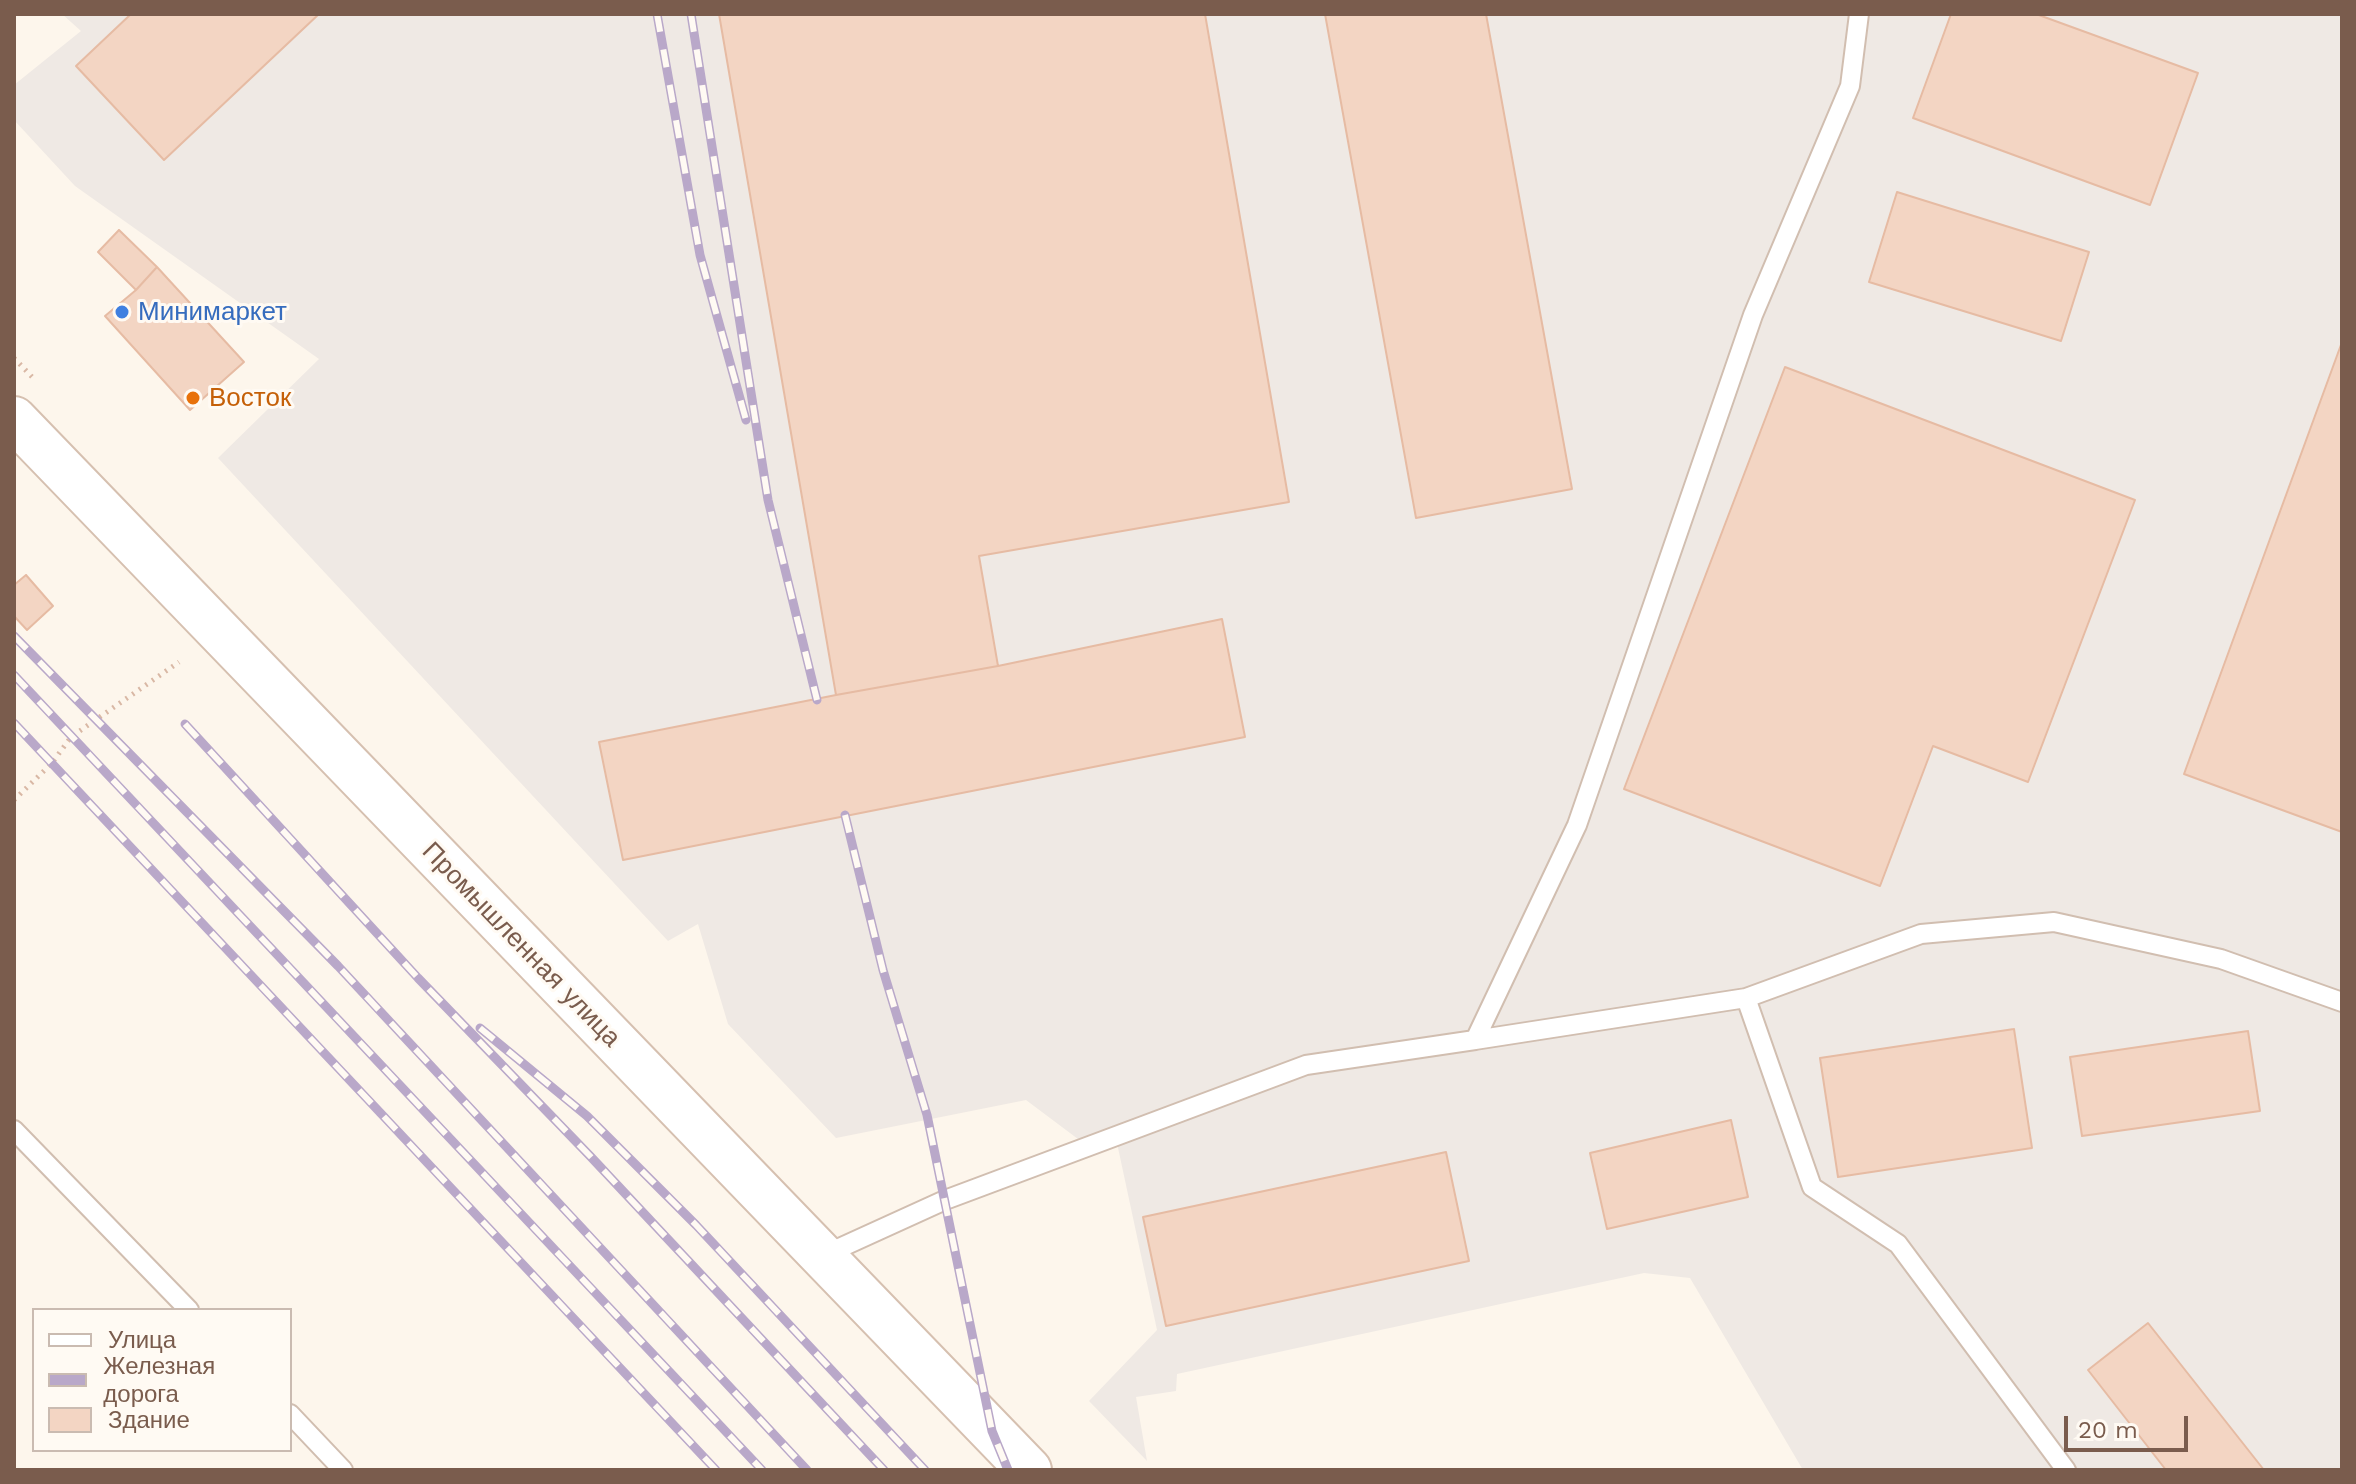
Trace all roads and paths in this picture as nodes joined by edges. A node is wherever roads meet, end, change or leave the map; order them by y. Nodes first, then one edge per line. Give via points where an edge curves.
1 (1859, 14) edge
2 (14, 419) edge
3 (179, 662) dead end
4 (14, 800) edge
5 (1746, 998) junction
6 (2342, 1002) edge
7 (1475, 1040) junction
8 (14, 1130) edge
9 (822, 1256) junction
10 (187, 1308) edge
11 (292, 1416) edge
12 (343, 1470) edge
13 (1029, 1470) edge
14 (2066, 1470) edge

1 - 7 lane via 1850,86 1753,315 1577,825
2 - 9 street, Промышленная улица
3 - 4 path via 71,737
5 - 6 lane via 1921,934 2054,922 2221,959
5 - 7 lane
5 - 14 lane via 1812,1187 1898,1244
7 - 9 lane via 1306,1065 945,1200
8 - 10 lane
9 - 13 street, Промышленная улица
11 - 12 lane

